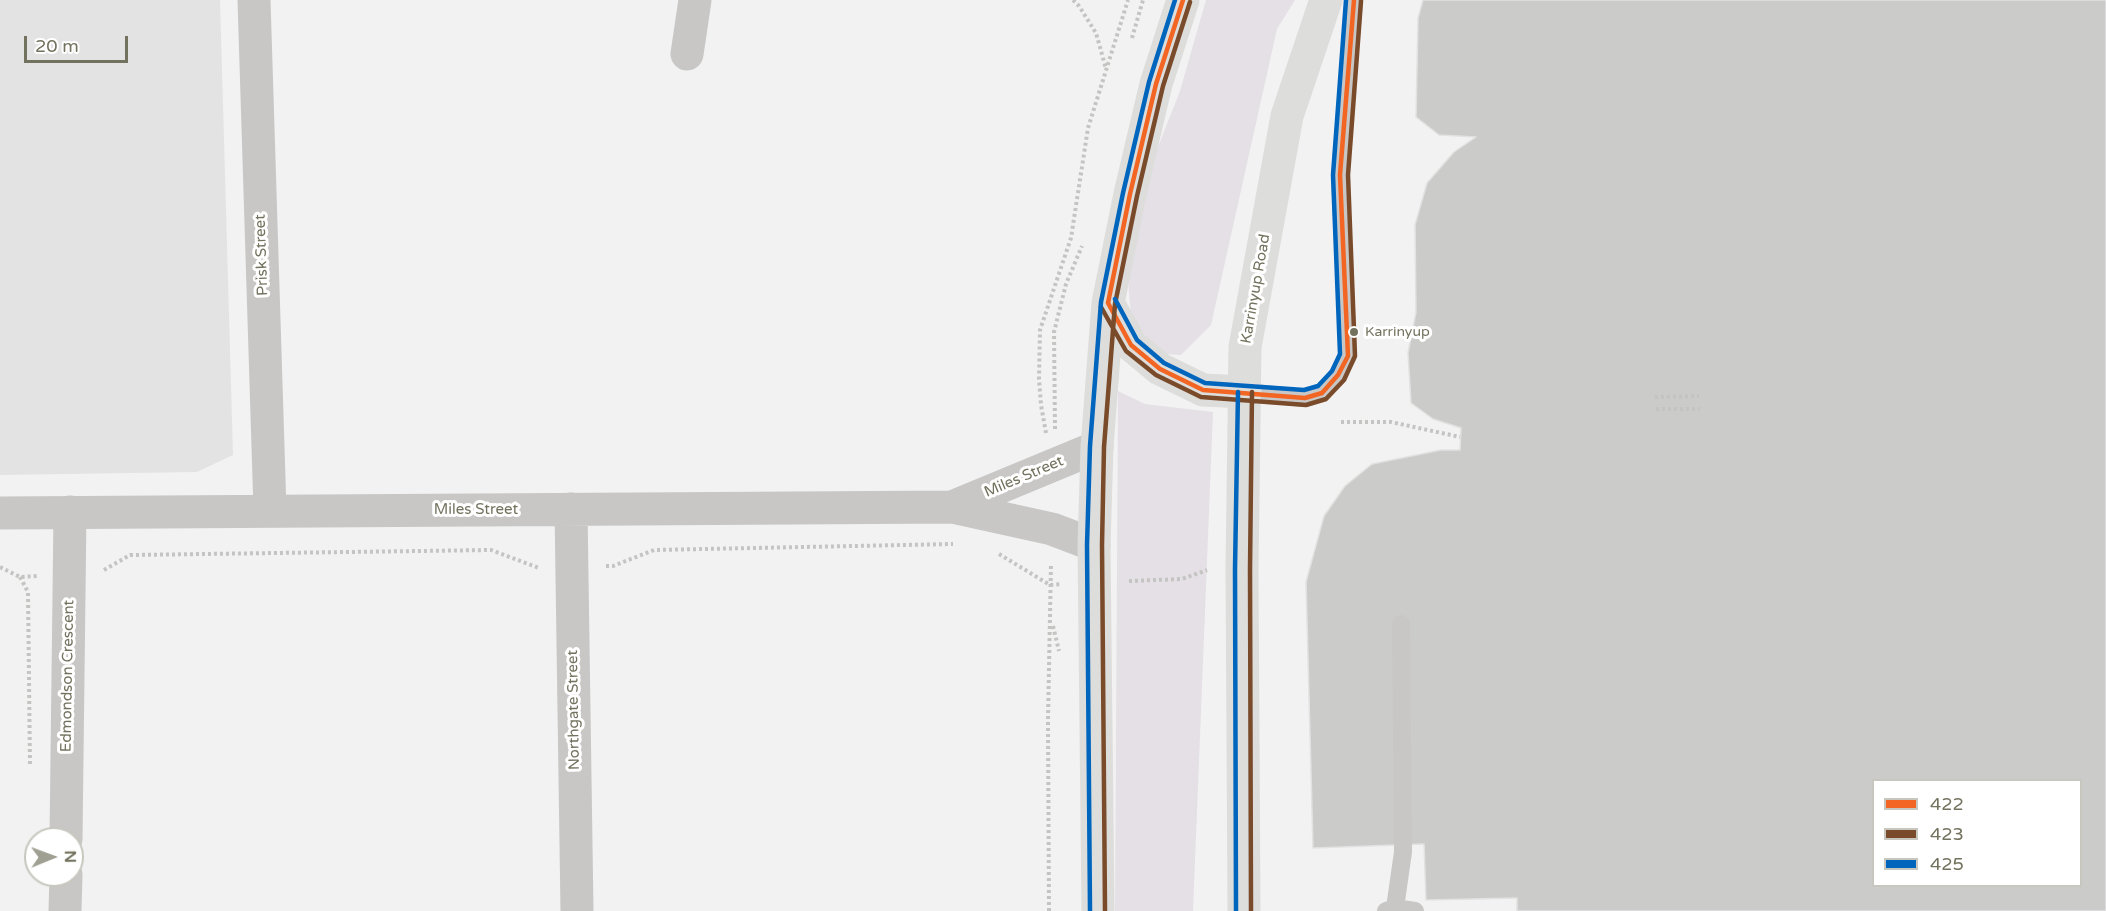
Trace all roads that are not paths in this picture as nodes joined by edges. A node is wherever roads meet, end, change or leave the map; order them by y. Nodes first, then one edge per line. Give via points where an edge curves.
1 (254, 0) edge
2 (695, 0) edge
3 (1183, 0) edge
4 (1326, 0) edge
5 (1354, 0) edge
6 (687, 54) dead end
7 (1108, 303) junction
8 (1245, 392) junction
9 (1097, 447) junction
10 (952, 507) junction
11 (571, 509) junction
12 (270, 511) junction
13 (70, 512) junction
14 (0, 513) edge
15 (1094, 545) junction
16 (1401, 624) dead end
17 (66, 827) edge
18 (66, 887) edge
19 (1391, 910) edge
20 (65, 911) edge
21 (578, 911) edge
22 (1098, 911) edge
23 (1244, 911) edge
24 (1415, 911) edge

1 - 12 street, Prisk Street
2 - 6 street
3 - 7 highway via 1156,84
4 - 8 highway, Karrinyup Road via 1287,116 1245,347
5 - 8 lane via 1340,175 1348,356 1322,393 1305,398
7 - 8 highway via 1131,345 1160,369 1203,390
7 - 9 highway
8 - 23 highway, Karrinyup Road
9 - 10 street, Miles Street
9 - 15 highway
10 - 11 street, Miles Street
10 - 15 street, Miles Street via 1052,529
11 - 12 street, Miles Street
11 - 21 street, Northgate Street
12 - 13 street, Miles Street
13 - 14 street, Miles Street
13 - 17 street, Edmondson Crescent
15 - 22 highway
16 - 19 lane via 1403,852
18 - 20 street
19 - 24 lane

